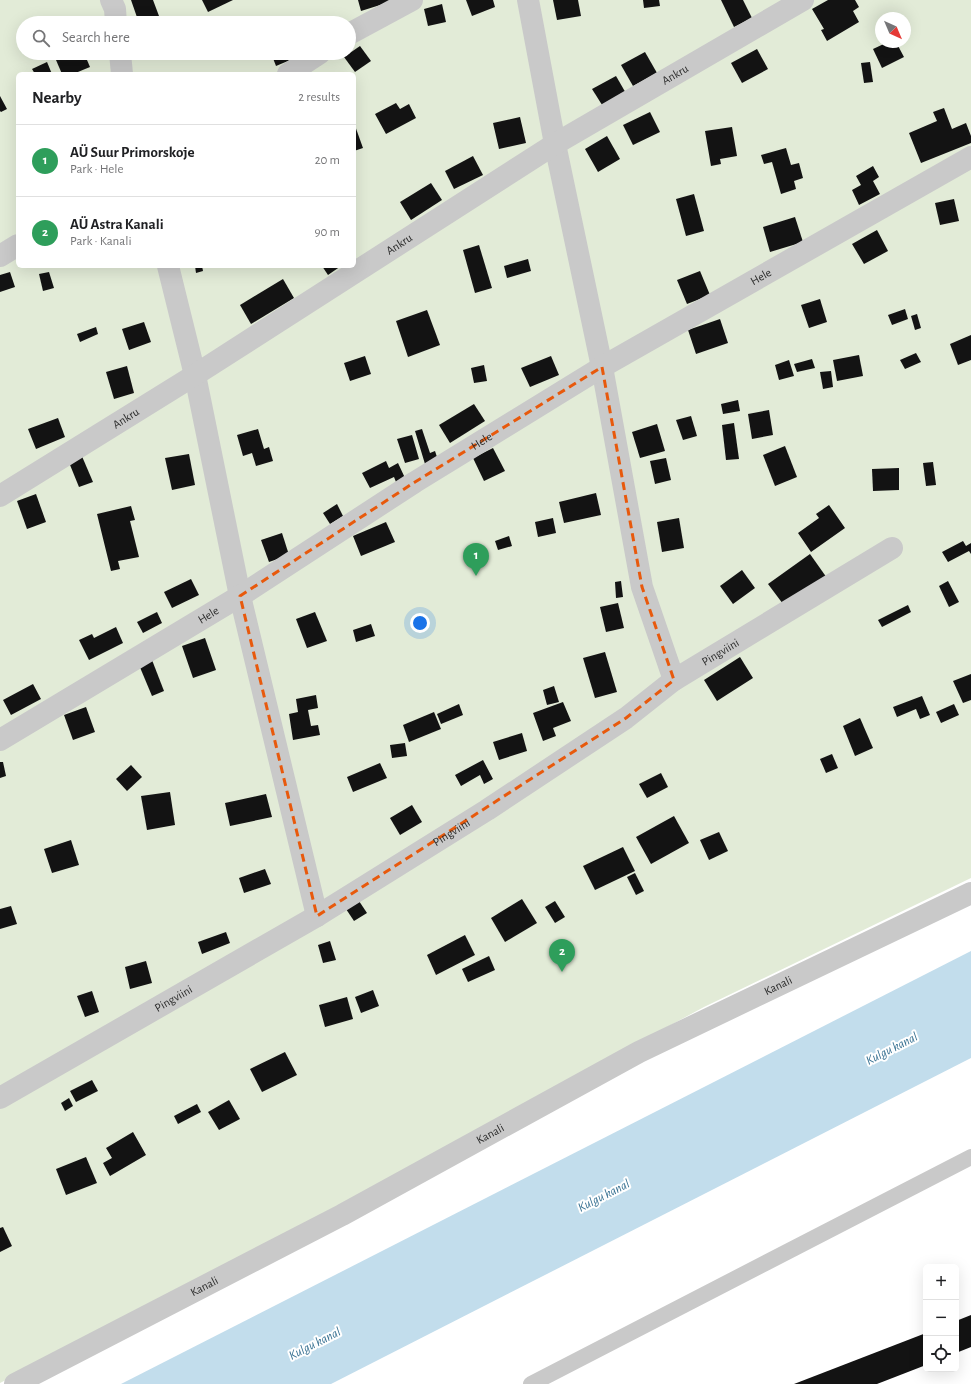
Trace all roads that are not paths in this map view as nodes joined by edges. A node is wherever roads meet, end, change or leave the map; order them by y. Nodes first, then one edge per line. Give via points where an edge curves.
1 (111, 0) edge
2 (412, 0) edge
3 (528, 0) edge
4 (803, 0) edge
5 (114, 16) edge
6 (356, 30) edge
7 (121, 60) edge
8 (309, 60) edge
9 (122, 72) edge
10 (291, 72) edge
11 (555, 144) junction
12 (971, 157) edge
13 (16, 246) edge
14 (0, 256) edge
15 (168, 268) edge
16 (602, 367) junction
17 (194, 375) junction
18 (0, 496) edge
19 (892, 548) dead end
20 (240, 596) junction
21 (674, 680) junction
22 (0, 740) edge
23 (971, 893) edge
24 (317, 916) junction
25 (0, 1098) edge
26 (971, 1157) edge
27 (15, 1384) edge
28 (531, 1384) edge

1 - 5 street
2 - 6 street
3 - 11 street
4 - 11 street, Ankru
7 - 9 street
8 - 10 street
11 - 16 street
11 - 17 street, Ankru
12 - 16 street, Hele
13 - 14 street
15 - 17 street
16 - 20 street, Hele via 415,482
16 - 21 street via 642,587
17 - 18 street, Ankru
17 - 20 street
19 - 21 street, Pingviini
20 - 22 street, Hele
20 - 24 street
21 - 24 street, Pingviini via 626,718
23 - 27 street, Kanali via 639,1052 342,1215
24 - 25 street, Pingviini
26 - 28 lane

